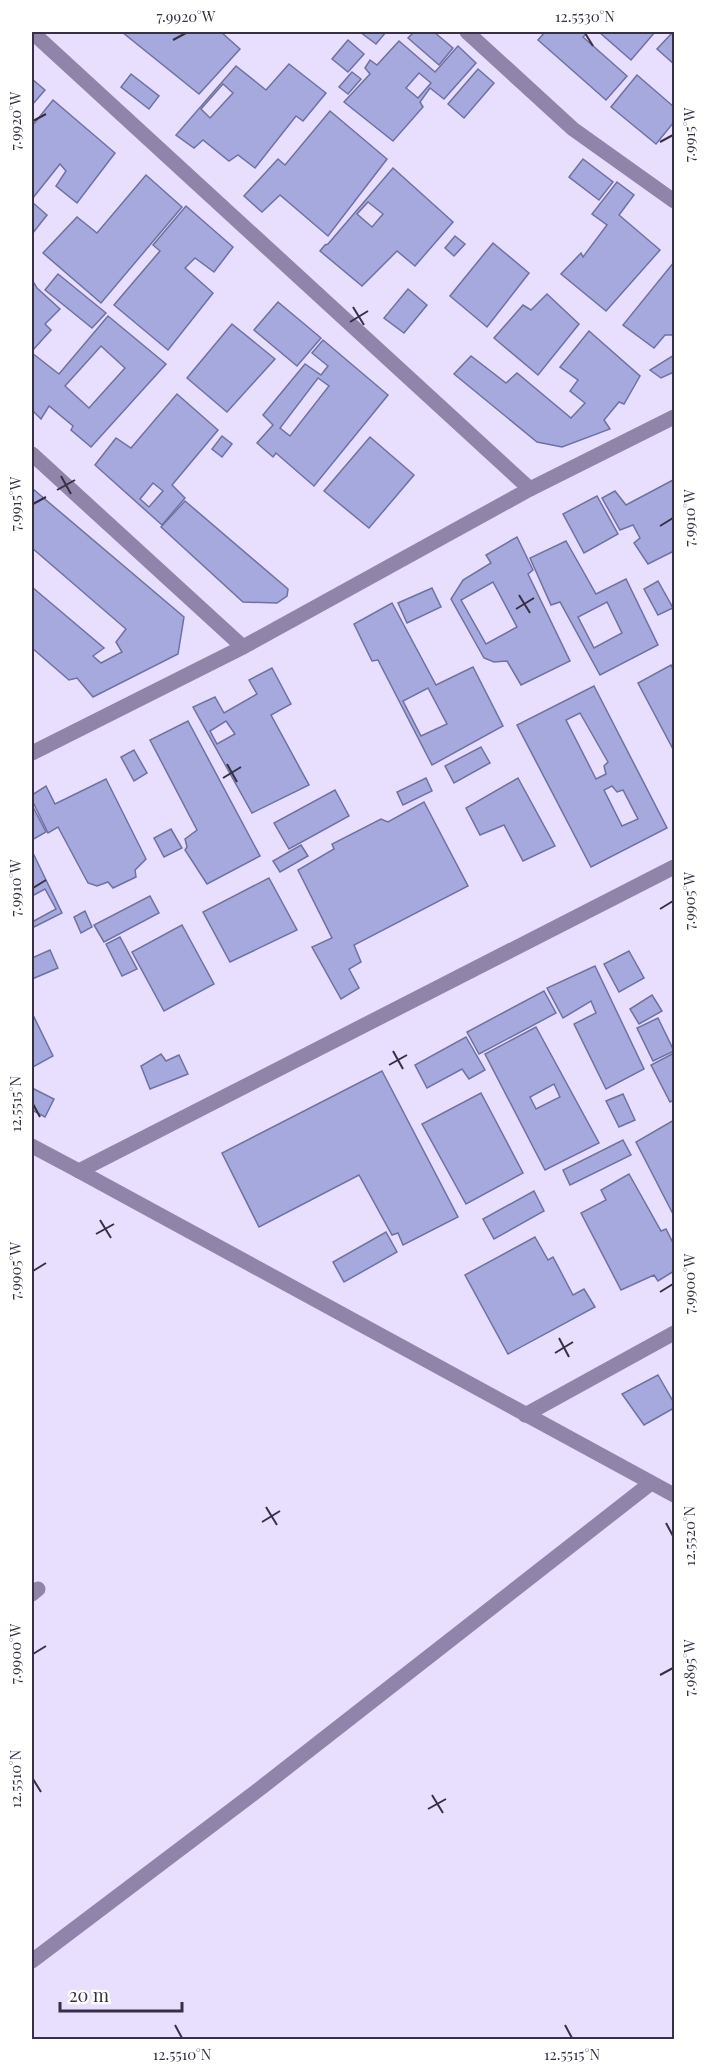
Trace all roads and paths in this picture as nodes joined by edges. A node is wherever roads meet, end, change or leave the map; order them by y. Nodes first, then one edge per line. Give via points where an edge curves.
1 (32, 32) edge
2 (467, 32) edge
3 (675, 201) edge
4 (675, 417) edge
5 (32, 454) edge
6 (530, 489) junction
7 (243, 647) junction
8 (32, 753) edge
9 (675, 867) edge
10 (32, 1146) edge
11 (79, 1171) junction
12 (675, 1333) edge
13 (525, 1415) junction
14 (651, 1482) junction
15 (675, 1495) edge
16 (32, 1961) edge

1 - 6 street
2 - 3 street via 573,129
4 - 6 street
5 - 7 street
6 - 7 street
7 - 8 street
9 - 11 street
10 - 11 street
11 - 13 street
12 - 13 street
13 - 14 street
14 - 15 street
14 - 16 street via 262,1787

